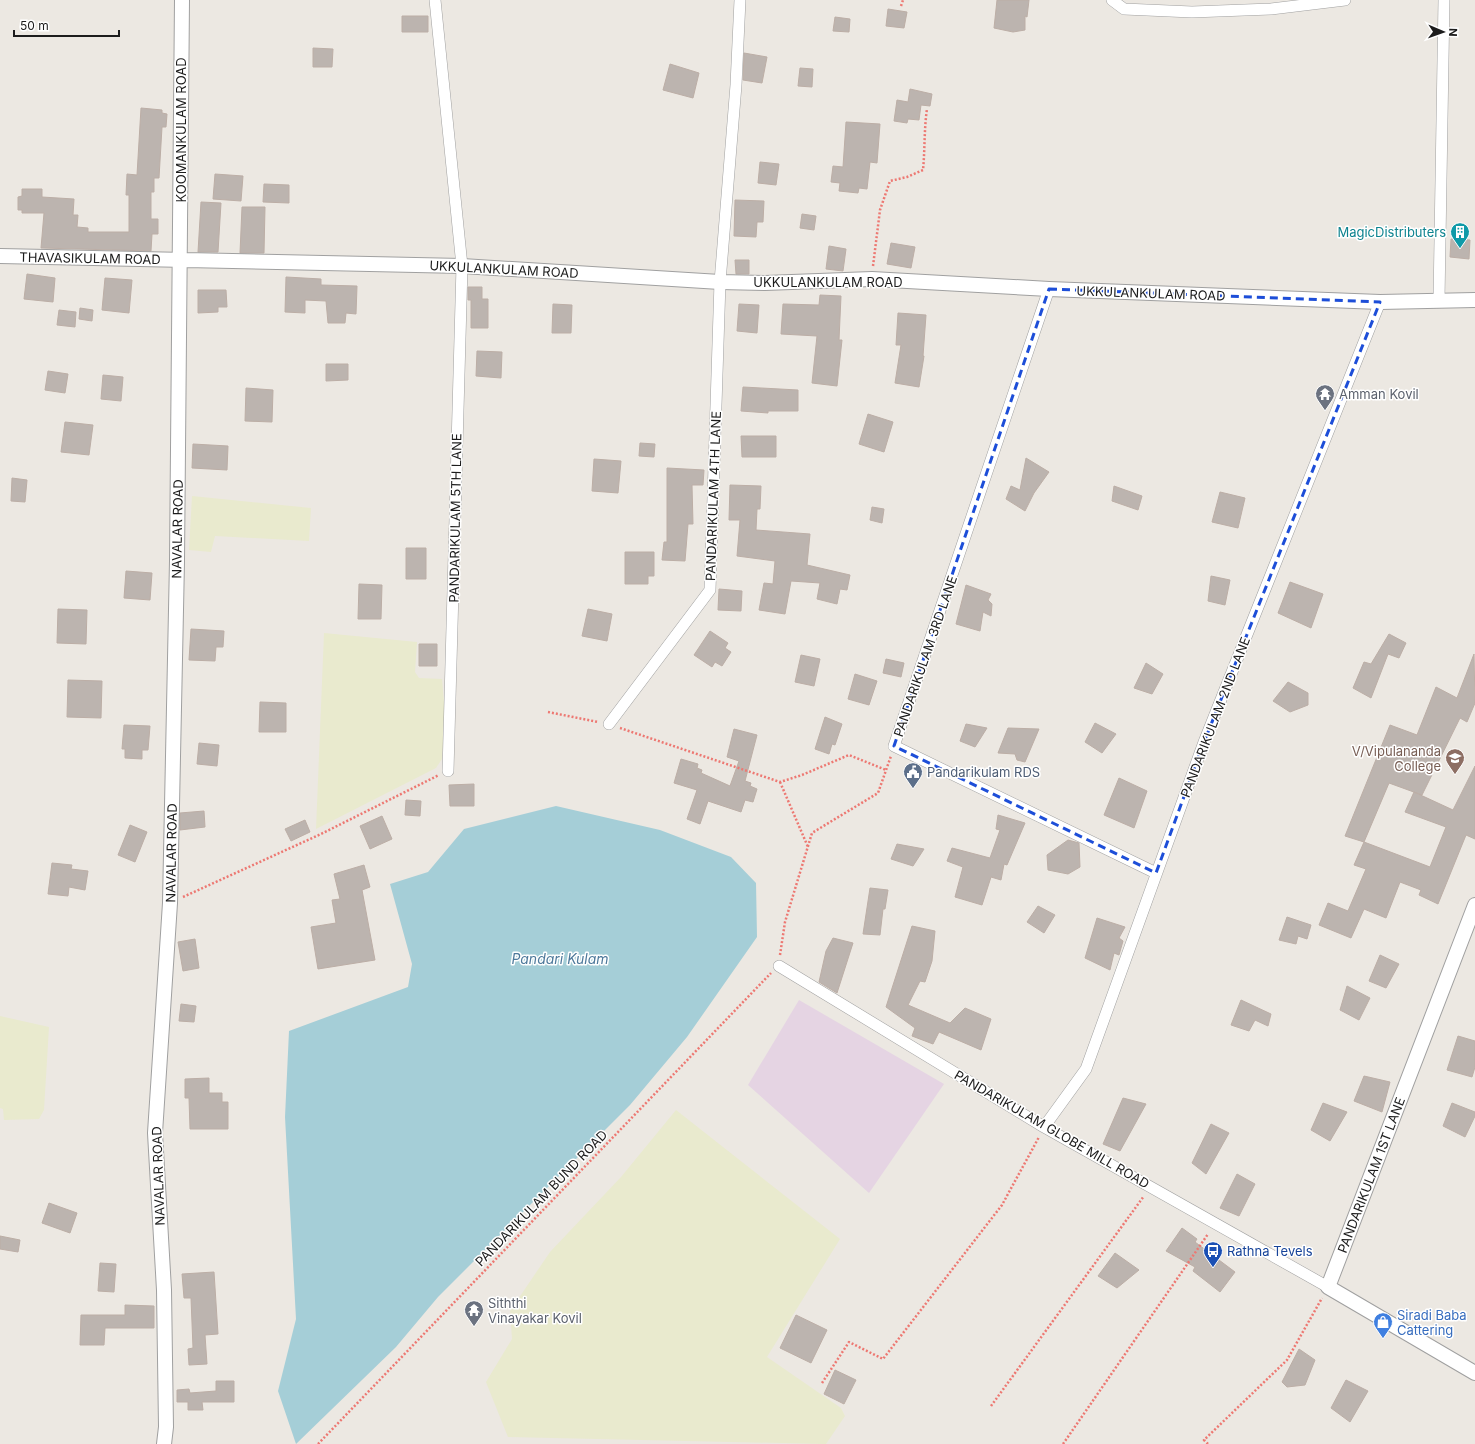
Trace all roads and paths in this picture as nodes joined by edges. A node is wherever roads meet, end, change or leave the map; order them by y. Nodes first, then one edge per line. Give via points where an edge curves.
1 (182, 0) edge
2 (435, 0) edge
3 (740, 0) edge
4 (903, 0) edge
5 (1112, 0) edge
6 (1343, 0) edge
7 (1444, 0) edge
8 (901, 6) dead end
9 (927, 109) dead end
10 (0, 256) edge
11 (180, 260) junction
12 (462, 266) junction
13 (872, 279) junction
14 (720, 282) junction
15 (1049, 289) junction
16 (1439, 300) junction
17 (1475, 300) edge
18 (1380, 302) junction
19 (548, 712) dead end
20 (609, 724) junction
21 (894, 746) junction
22 (886, 770) junction
23 (448, 771) joint
24 (780, 782) junction
25 (808, 848) junction
26 (1156, 873) junction
27 (170, 903) junction
28 (1475, 904) edge
29 (1472, 924) edge
30 (778, 966) junction
31 (1044, 1127) junction
32 (1150, 1187) junction
33 (1216, 1224) junction
34 (1328, 1287) junction
35 (1475, 1373) edge
36 (822, 1383) dead end
37 (991, 1406) dead end
38 (164, 1444) edge
39 (318, 1444) edge
40 (1063, 1444) edge
41 (1208, 1444) edge

1 - 11 street, KOOMANKULAM ROAD
2 - 12 street, PANDARIKULAM 5TH LANE
3 - 14 street, PANDARIKULAM 4TH LANE via 736,85
4 - 8 path
5 - 6 street via 1124,9 1192,12 1271,9
7 - 16 street
9 - 13 path via 923,170 890,181 880,210
10 - 11 street, THAVASIKULAM ROAD
11 - 12 street, UKKULANKULAM ROAD
11 - 27 street, NAVALAR ROAD
12 - 14 street, UKKULANKULAM ROAD
12 - 23 street, PANDARIKULAM 5TH LANE
13 - 14 street, UKKULANKULAM ROAD
13 - 15 street, UKKULANKULAM ROAD
14 - 20 street, PANDARIKULAM 4TH LANE via 710,590
15 - 18 street, UKKULANKULAM ROAD
15 - 21 street, PANDARIKULAM 3RD LANE
16 - 17 street, UKKULANKULAM ROAD
16 - 18 street, UKKULANKULAM ROAD
18 - 26 street, PANDARIKULAM 2ND LANE via 1204,742
19 - 20 path
20 - 24 path
21 - 22 path
21 - 26 street, PANDARIKULAM 3RD LANE
22 - 24 path via 849,755
22 - 25 path via 878,793 812,833
23 - 27 path via 321,834
24 - 25 path
25 - 30 path via 784,922
26 - 31 street, PANDARIKULAM 2ND LANE via 1086,1069
27 - 38 street, NAVALAR ROAD via 155,1133 164,1290
28 - 29 street, PANDARIKULAM 1ST LANE
29 - 34 street, PANDARIKULAM 1ST LANE
30 - 31 street, PANDARIKULAM GLOBE MILL ROAD
30 - 39 path, PANDARIKULAM BUND ROAD
31 - 32 street, PANDARIKULAM GLOBE MILL ROAD
31 - 36 path via 1002,1205 882,1359 849,1342
32 - 33 street, PANDARIKULAM GLOBE MILL ROAD
32 - 37 path
33 - 34 street, PANDARIKULAM GLOBE MILL ROAD
33 - 40 path
34 - 35 street
34 - 41 path via 1287,1360 1204,1440

